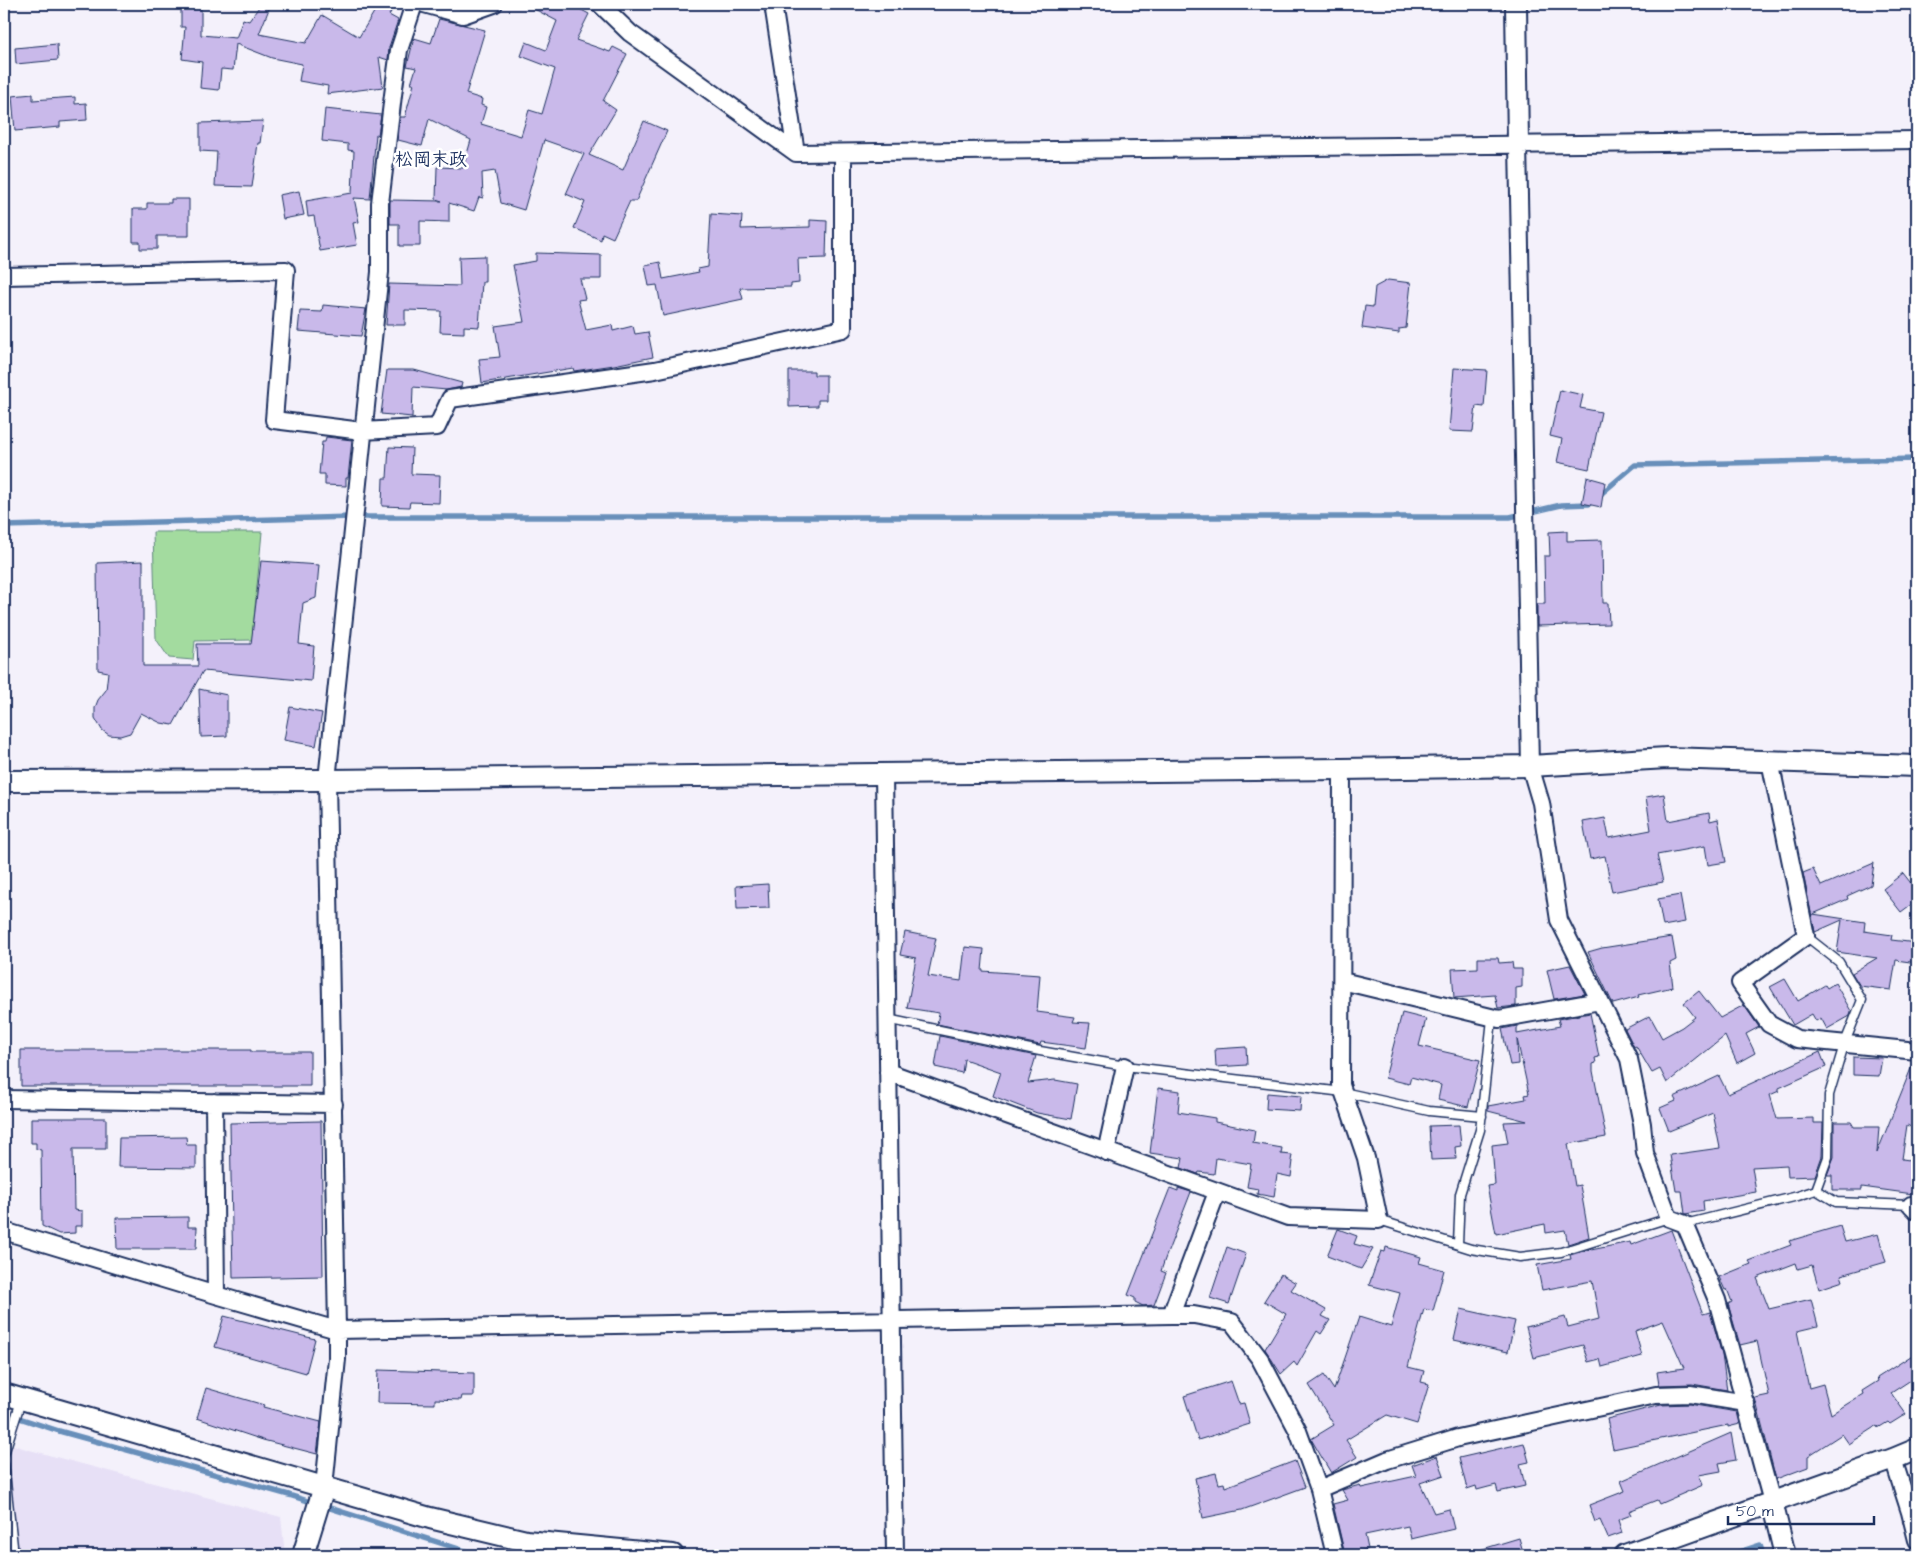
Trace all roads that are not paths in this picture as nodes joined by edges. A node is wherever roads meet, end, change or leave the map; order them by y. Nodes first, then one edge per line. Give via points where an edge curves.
1 (414, 4) edge
2 (424, 4) edge
3 (494, 4) edge
4 (600, 4) edge
5 (773, 4) edge
6 (1516, 4) edge
7 (1917, 140) edge
8 (1518, 144) junction
9 (796, 153) junction
10 (843, 153) junction
11 (4, 276) edge
12 (362, 431) junction
13 (1770, 761) junction
14 (1530, 766) junction
15 (1917, 766) edge
16 (1342, 769) junction
17 (884, 774) junction
18 (327, 780) junction
19 (4, 781) edge
20 (1806, 936) junction
21 (1342, 980) junction
22 (1600, 1001) junction
23 (1492, 1018) junction
24 (887, 1019) junction
25 (1844, 1045) junction
26 (1917, 1051) edge
27 (1125, 1066) junction
28 (888, 1072) junction
29 (1343, 1092) junction
30 (4, 1099) edge
31 (214, 1102) junction
32 (334, 1104) junction
33 (1482, 1116) junction
34 (1106, 1152) junction
35 (1816, 1190) junction
36 (1217, 1192) junction
37 (1914, 1208) edge
38 (1669, 1218) junction
39 (1379, 1220) junction
40 (1685, 1224) junction
41 (4, 1231) edge
42 (1458, 1244) junction
43 (216, 1296) junction
44 (1171, 1315) junction
45 (892, 1319) junction
46 (338, 1330) junction
47 (13, 1397) edge
48 (1746, 1403) junction
49 (1917, 1449) edge
50 (4, 1454) edge
51 (1892, 1460) junction
52 (4, 1464) edge
53 (324, 1487) junction
54 (1319, 1489) junction
55 (1772, 1502) junction
56 (1917, 1540) edge
57 (14, 1555) edge
58 (303, 1555) edge
59 (673, 1555) edge
60 (895, 1555) edge
61 (1335, 1555) edge
62 (1625, 1555) edge
63 (1785, 1555) edge

1 - 12 street via 398,50 380,203 380,272
2 - 3 street via 463,15
4 - 9 street via 630,32
5 - 9 street
6 - 8 street
7 - 8 street
8 - 10 street
8 - 14 street
9 - 10 street
10 - 12 street via 843,329 655,370 450,399 437,427
11 - 12 street via 286,270 274,420
12 - 18 street
13 - 14 street via 1666,758
13 - 15 street
13 - 20 street
14 - 16 street
14 - 22 street via 1541,803 1560,920
16 - 17 street
16 - 21 street
17 - 18 street
17 - 24 street
18 - 19 street
18 - 32 street
20 - 25 lane via 1839,962 1862,1000
20 - 25 street via 1740,983 1768,1024 1797,1039
21 - 23 street
21 - 29 street via 1340,1085
22 - 23 street
22 - 38 street via 1629,1059 1645,1153
23 - 33 lane
24 - 27 lane
24 - 28 street
25 - 26 street
25 - 35 lane via 1829,1096 1828,1157
27 - 29 lane
27 - 34 street
28 - 34 street
28 - 45 street
29 - 33 lane via 1429,1111
29 - 39 street via 1366,1158
30 - 31 street
31 - 32 street
31 - 43 street
32 - 46 street
33 - 42 lane via 1460,1194
34 - 36 street
35 - 37 lane via 1836,1202
35 - 40 lane
36 - 39 street via 1288,1217
36 - 44 street
38 - 40 street
38 - 42 lane via 1561,1252 1520,1257
39 - 42 lane
40 - 48 street via 1717,1300
41 - 43 street
43 - 46 street
44 - 45 street
44 - 54 street via 1194,1315 1232,1322 1260,1359 1298,1431
45 - 46 street
45 - 60 street
46 - 53 street
47 - 50 lane
47 - 53 street
48 - 54 street via 1690,1394 1656,1395 1458,1438 1387,1460
48 - 55 street
49 - 51 street
51 - 55 street
51 - 56 street
52 - 57 lane
53 - 58 street
53 - 59 street via 430,1518 526,1541
54 - 61 street
55 - 62 street
55 - 63 street

